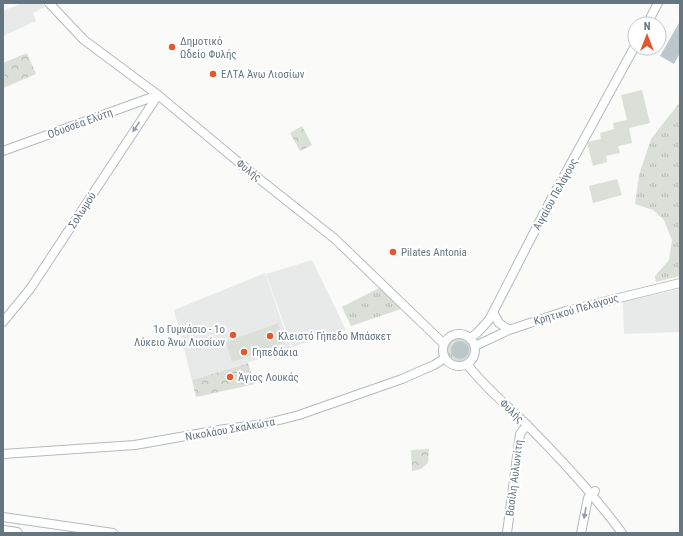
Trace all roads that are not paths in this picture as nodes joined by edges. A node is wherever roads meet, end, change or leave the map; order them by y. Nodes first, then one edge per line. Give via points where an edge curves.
1 (48, 3) edge
2 (658, 3) edge
3 (651, 16) edge
4 (630, 56) edge
5 (158, 95) junction
6 (3, 151) edge
7 (680, 283) edge
8 (493, 312) junction
9 (3, 322) edge
10 (509, 330) junction
11 (470, 338) junction
12 (444, 344) junction
13 (475, 346) junction
14 (446, 358) junction
15 (467, 364) junction
16 (527, 425) junction
17 (3, 454) edge
18 (593, 492) junction
19 (3, 517) edge
20 (3, 531) edge
21 (17, 533) edge
22 (113, 533) edge
23 (507, 533) edge
24 (581, 533) edge
25 (622, 533) edge
26 (627, 533) edge

1 - 5 street, Φυλής via 84,40
2 - 3 street
4 - 8 street, Αιγαίου Πελάγους
5 - 6 street, Οδυσσέα Ελύτη
5 -> 9 street, Σολωμού via 52,257
5 - 12 street, Φυλής via 335,239
7 - 10 street, Κρητικού Πελάγους via 593,303
8 - 10 street via 499,324
8 - 11 street, Αιγαίου Πελάγους via 484,326
10 - 13 street, Κρητικού Πελάγους
11 - 12 street via 456,334
11 - 13 street
12 - 14 street
13 - 15 street via 474,356
14 - 15 street via 458,366
14 - 17 street, Νικολάου Σκαλκώτα via 402,379 299,415 264,424 136,445
15 - 16 street, Φυλής
16 - 18 street, Φυλής
16 - 23 street, Βασίλη Αυλωνίτη via 520,434
18 -> 24 street via 587,499
18 - 25 street, Φυλής
18 - 26 street, Φυλής
19 - 22 street
20 - 21 highway

